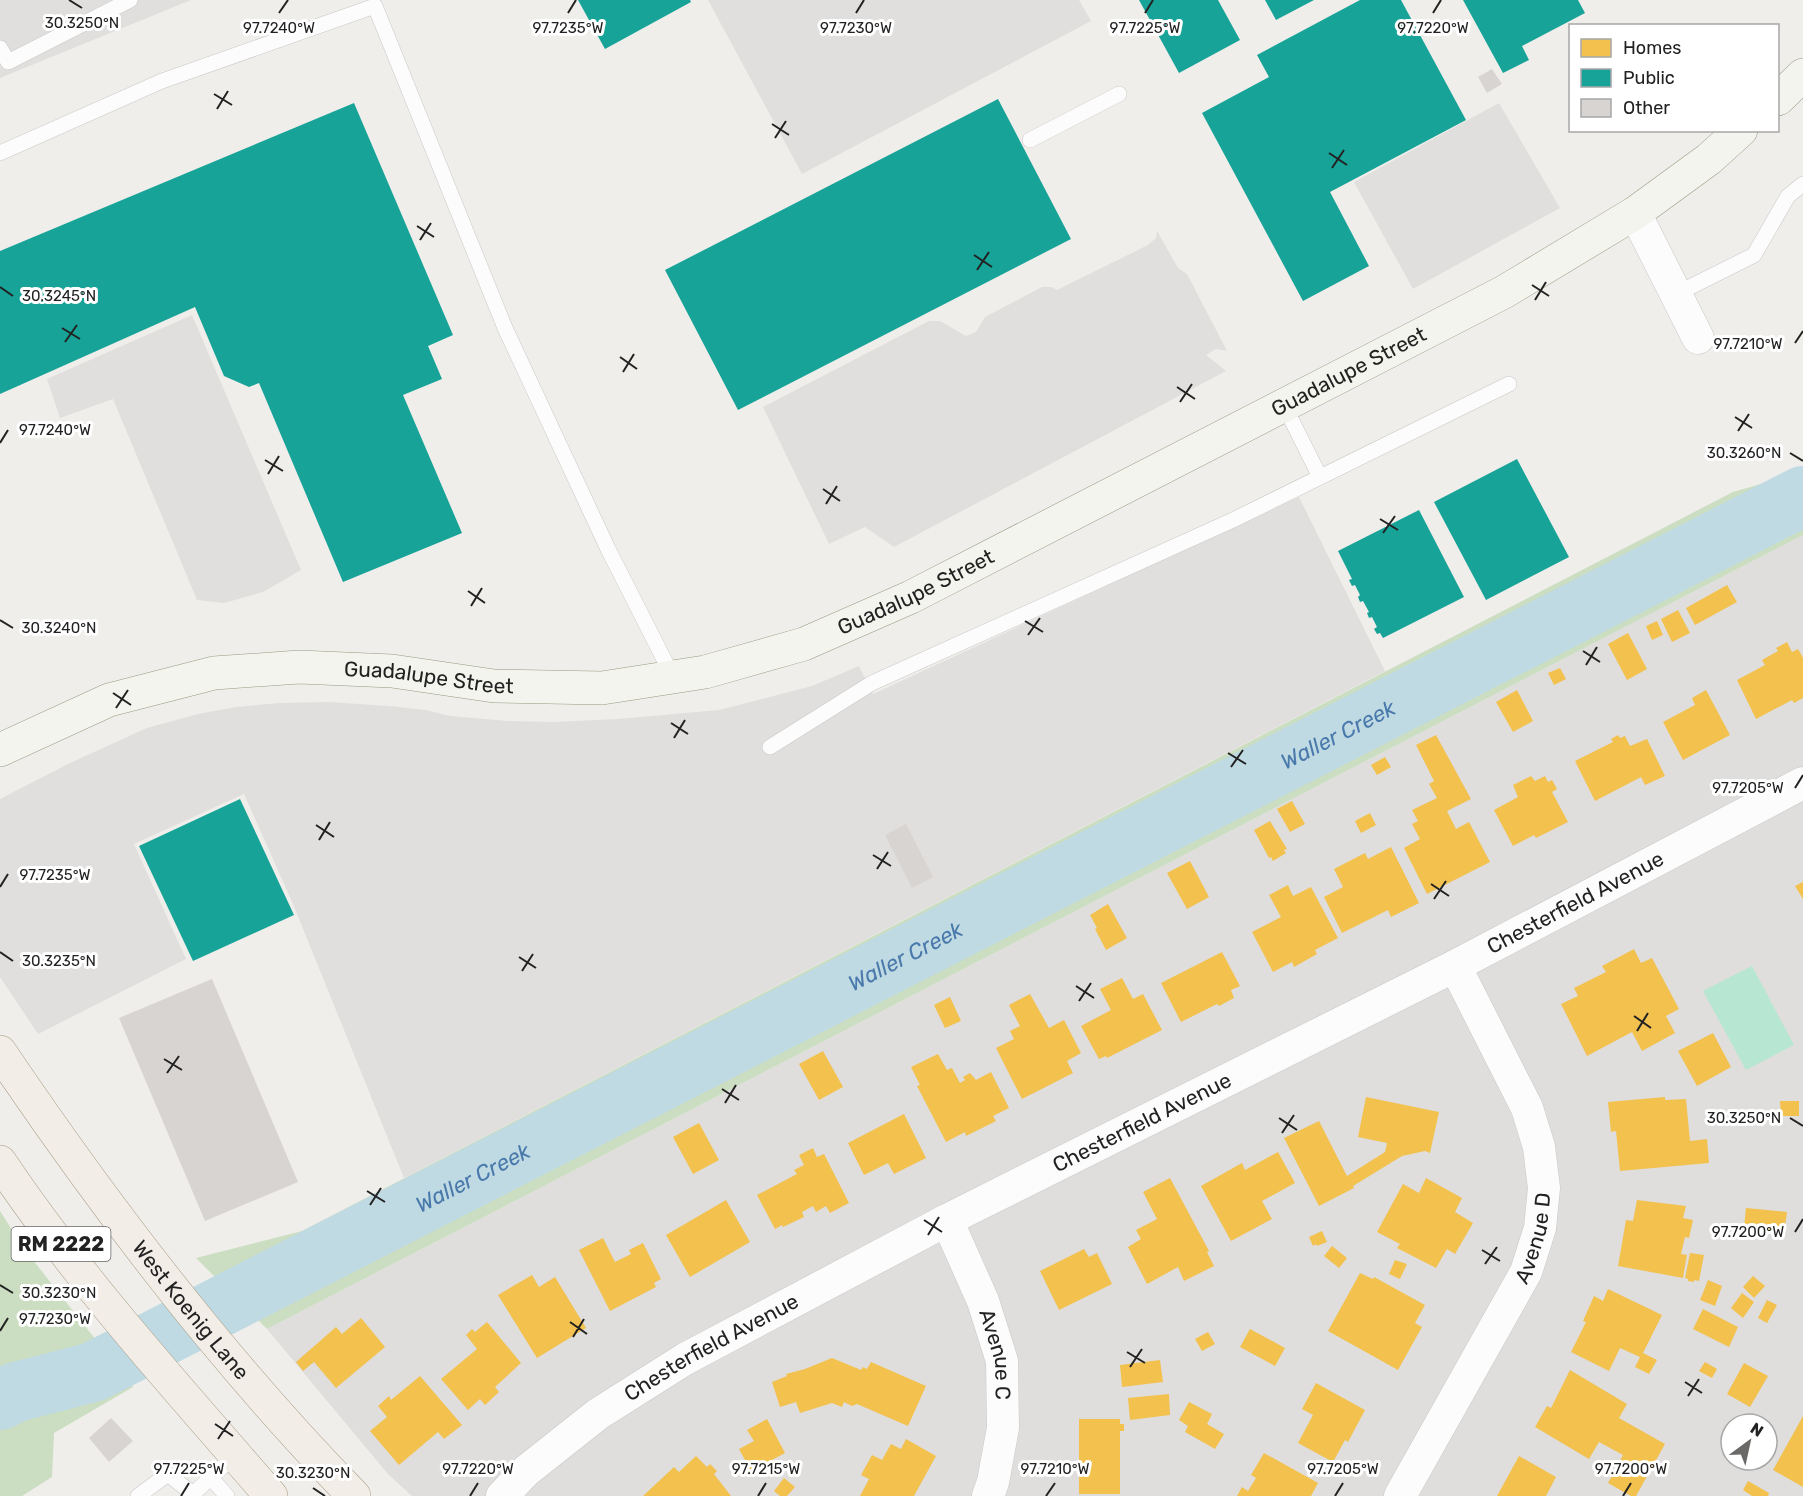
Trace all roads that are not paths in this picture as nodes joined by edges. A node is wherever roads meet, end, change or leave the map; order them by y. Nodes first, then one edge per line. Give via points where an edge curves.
1 (130, 0) edge
2 (4, 55) edge
3 (1803, 75) edge
4 (1119, 94) dead end
5 (1779, 98) edge
6 (1739, 132) edge
7 (1030, 140) dead end
8 (0, 153) edge
9 (1803, 184) edge
10 (1635, 213) junction
11 (1676, 294) junction
12 (1698, 338) dead end
13 (1509, 384) dead end
14 (1284, 405) junction
15 (1320, 477) junction
16 (673, 677) junction
17 (771, 747) dead end
18 (0, 750) edge
19 (1803, 783) edge
20 (1455, 966) junction
21 (0, 1052) edge
22 (0, 1162) edge
23 (947, 1220) junction
24 (236, 1455) junction
25 (211, 1478) junction
26 (194, 1495) edge
27 (138, 1496) edge
28 (227, 1496) edge
29 (271, 1496) edge
30 (354, 1496) edge
31 (502, 1496) edge
32 (988, 1496) edge
33 (1400, 1496) edge

1 - 2 lane
3 - 5 street
4 - 7 lane
6 - 10 street, Guadalupe Street
8 - 16 lane via 162,81 375,6 505,328 608,549
9 - 11 lane via 1788,196 1754,255
10 - 11 street
10 - 14 street, Guadalupe Street via 1504,292
11 - 12 street
13 - 15 lane
14 - 15 lane
14 - 16 street, Guadalupe Street via 911,597 804,644
15 - 17 lane via 872,683
16 - 18 street, Guadalupe Street via 602,688 494,686 392,671 299,667 214,673 110,700
19 - 20 street, Chesterfield Avenue
20 - 23 street, Chesterfield Avenue
20 - 33 street, Avenue D via 1527,1108 1545,1188 1542,1218 1526,1272
21 - 30 main road, West Koenig Lane / RM 2222 via 121,1223 222,1349
22 - 24 main road, RM 2222 via 71,1258
23 - 31 street, Chesterfield Avenue via 685,1359 598,1414 525,1471
23 - 32 street, Avenue C via 983,1301 1002,1361 1003,1428
24 - 25 lane
24 - 29 main road, RM 2222
25 - 26 lane
25 - 28 lane
26 - 27 lane via 168,1474

